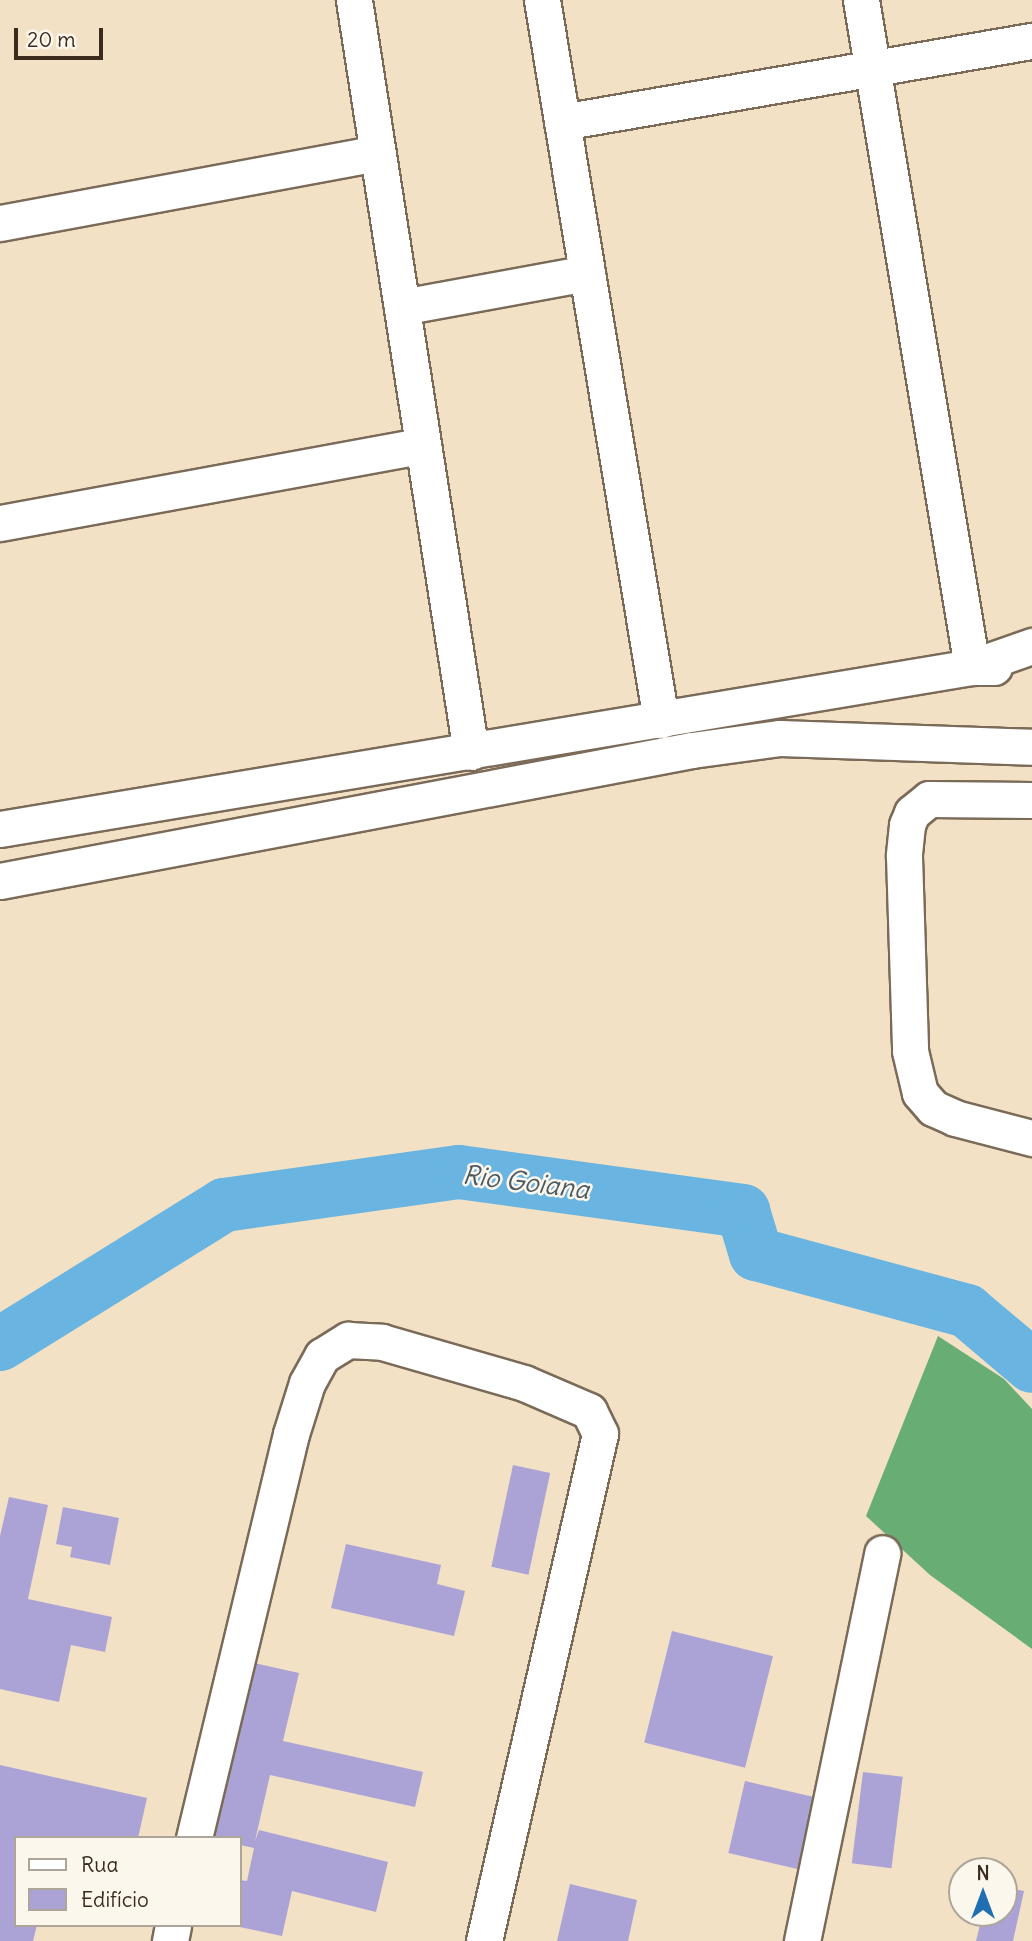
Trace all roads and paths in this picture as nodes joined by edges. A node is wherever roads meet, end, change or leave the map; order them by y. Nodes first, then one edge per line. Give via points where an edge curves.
1 (542, 0) edge
2 (860, 0) edge
3 (363, 2) edge
4 (1032, 41) edge
5 (872, 69) junction
6 (562, 122) junction
7 (378, 153) junction
8 (0, 223) edge
9 (587, 273) junction
10 (402, 307) junction
11 (424, 445) junction
12 (0, 523) edge
13 (1032, 646) edge
14 (972, 667) junction
15 (1032, 667) edge
16 (661, 720) junction
17 (1032, 747) edge
18 (471, 752) junction
19 (1032, 800) edge
20 (0, 829) edge
21 (0, 881) edge
22 (1032, 1138) edge
23 (882, 1553) dead end
24 (194, 1836) edge
25 (484, 1941) edge
26 (802, 1941) edge

1 - 6 street
2 - 5 street
3 - 7 street
4 - 5 street
5 - 6 street
5 - 14 street
6 - 9 street
7 - 8 street
7 - 10 street
9 - 10 street
9 - 16 street
10 - 11 street
11 - 12 street
11 - 18 street
13 - 14 street
14 - 15 street
14 - 16 street
16 - 18 street
17 - 21 street via 767,740 692,750
18 - 20 street
19 - 22 street via 929,799 912,813 904,856 910,1051 920,1093 933,1108 955,1118
23 - 26 street
24 - 25 street via 291,1434 307,1383 322,1356 348,1340 382,1342 524,1383 589,1411 600,1434

